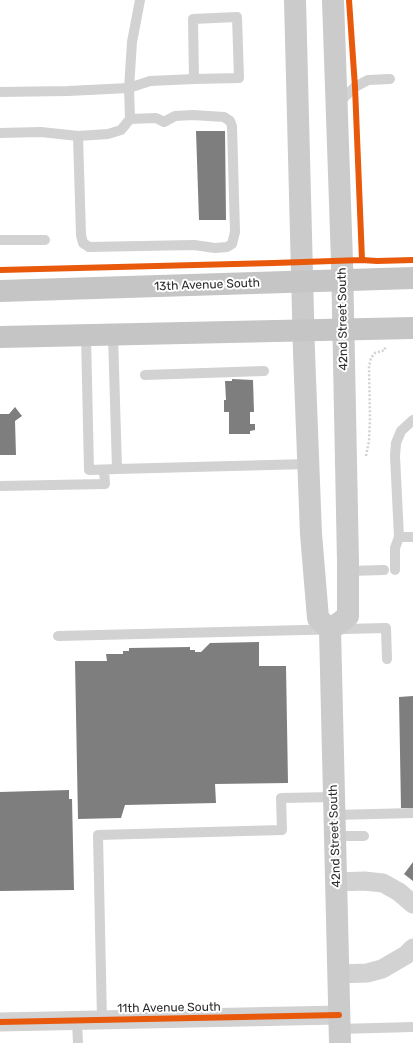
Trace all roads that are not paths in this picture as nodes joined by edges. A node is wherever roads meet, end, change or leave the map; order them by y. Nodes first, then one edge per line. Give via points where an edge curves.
1 (140, 0) edge
2 (295, 0) edge
3 (333, 0) edge
4 (194, 79) junction
5 (390, 79) dead end
6 (129, 88) junction
7 (0, 92) edge
8 (336, 105) junction
9 (130, 119) junction
10 (0, 133) edge
11 (78, 136) junction
12 (0, 240) edge
13 (45, 240) dead end
14 (413, 278) edge
15 (342, 280) junction
16 (302, 282) junction
17 (57, 289) junction
18 (0, 290) edge
19 (0, 302) edge
20 (413, 328) edge
21 (343, 330) junction
22 (303, 331) junction
23 (86, 335) junction
24 (114, 335) junction
25 (0, 337) edge
26 (264, 371) dead end
27 (144, 375) dead end
28 (413, 420) edge
29 (308, 464) junction
30 (117, 469) junction
31 (104, 470) junction
32 (0, 486) edge
33 (399, 537) junction
34 (413, 537) edge
35 (384, 570) dead end
36 (396, 570) dead end
37 (348, 571) junction
38 (330, 630) junction
39 (58, 636) dead end
40 (387, 660) dead end
41 (335, 806) junction
42 (413, 813) edge
43 (336, 836) junction
44 (364, 836) dead end
45 (337, 882) junction
46 (413, 904) edge
47 (413, 948) edge
48 (338, 974) junction
49 (77, 1020) junction
50 (102, 1020) junction
51 (0, 1022) edge
52 (413, 1028) edge
53 (339, 1029) edge
54 (78, 1043) edge

1 - 6 lane via 132,42
2 - 16 main road
3 - 8 main road, 42nd Street South
4 - 4 lane via 239,78 237,17 193,19
4 - 6 lane via 150,81
5 - 8 lane via 368,80 355,87
6 - 7 lane
6 - 9 lane
8 - 15 main road, 42nd Street South
9 - 11 lane via 121,130 108,134
9 - 11 lane via 156,118 164,122 175,116 193,114 224,117 230,121 236,232 232,244 216,248 194,245 89,247 83,243
10 - 11 lane via 41,132
12 - 13 lane
14 - 15 main road, 13th Avenue South
15 - 16 main road, 13th Avenue South
15 - 21 main road, 42nd Street South
16 - 17 main road, 13th Avenue South
16 - 22 main road
17 - 18 main road, 13th Avenue South
17 - 19 main road
20 - 21 main road
21 - 22 main road
21 - 37 main road, 42nd Street South
22 - 24 main road
22 - 29 main road
23 - 24 main road
23 - 25 main road
23 - 31 lane via 89,470
24 - 30 lane
26 - 27 lane
28 - 33 lane via 401,431 396,443
29 - 30 lane
29 - 38 main road via 318,618
30 - 31 lane
31 - 32 lane via 105,484
33 - 34 lane
33 - 36 lane
35 - 37 lane
37 - 38 main road, 42nd Street South via 348,616
38 - 39 lane
38 - 40 lane via 386,628
38 - 41 main road, 42nd Street South
41 - 42 lane
41 - 43 main road, 42nd Street South
41 - 50 lane via 281,798 282,830 98,835
43 - 44 lane
43 - 45 main road, 42nd Street South
45 - 46 street via 364,881 383,884 399,892
45 - 48 main road, 42nd Street South
47 - 48 street via 382,969 367,973
48 - 53 main road, 42nd Street South
49 - 50 street, 11th Avenue South
49 - 51 street, 11th Avenue South
49 - 54 lane
50 - 53 street, 11th Avenue South
52 - 53 lane

